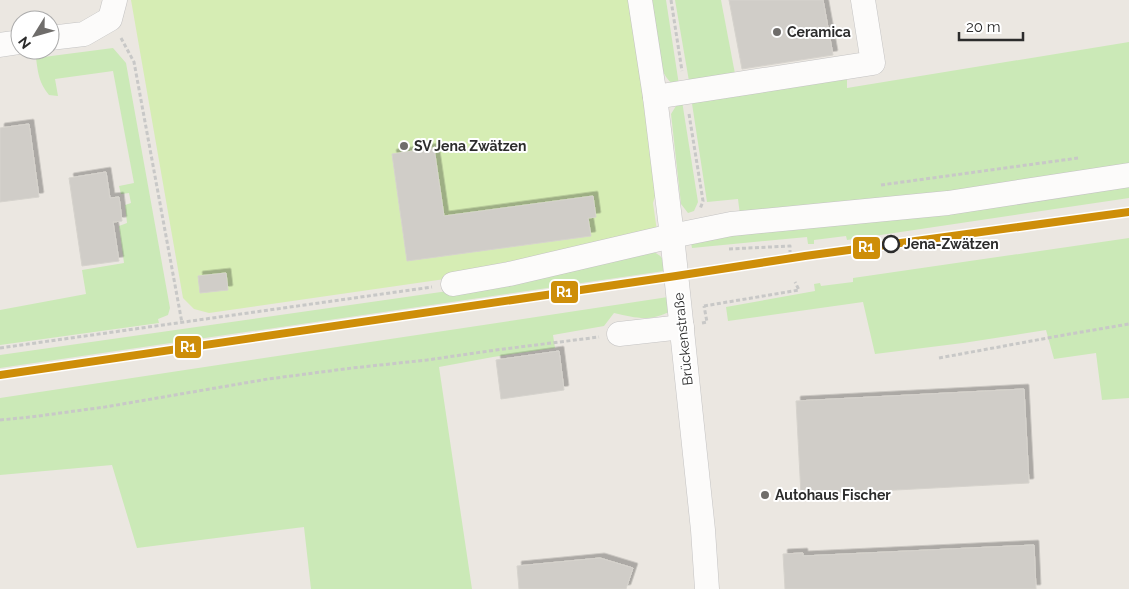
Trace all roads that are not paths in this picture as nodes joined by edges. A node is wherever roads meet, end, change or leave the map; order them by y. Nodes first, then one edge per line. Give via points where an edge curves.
1 (640, 0) edge
2 (863, 0) edge
3 (113, 10) edge
4 (60, 37) edge
5 (655, 97) junction
6 (1129, 175) edge
7 (679, 235) junction
8 (453, 284) road end
9 (682, 327) junction
10 (619, 334) road end
11 (707, 589) edge

1 - 5 street, Brückenstraße
2 - 5 street via 873,63
3 - 4 street via 84,34
5 - 7 street, Brückenstraße
6 - 7 street via 948,203 731,224
7 - 8 street
7 - 9 street, Brückenstraße
9 - 10 street
9 - 11 street, Brückenstraße

